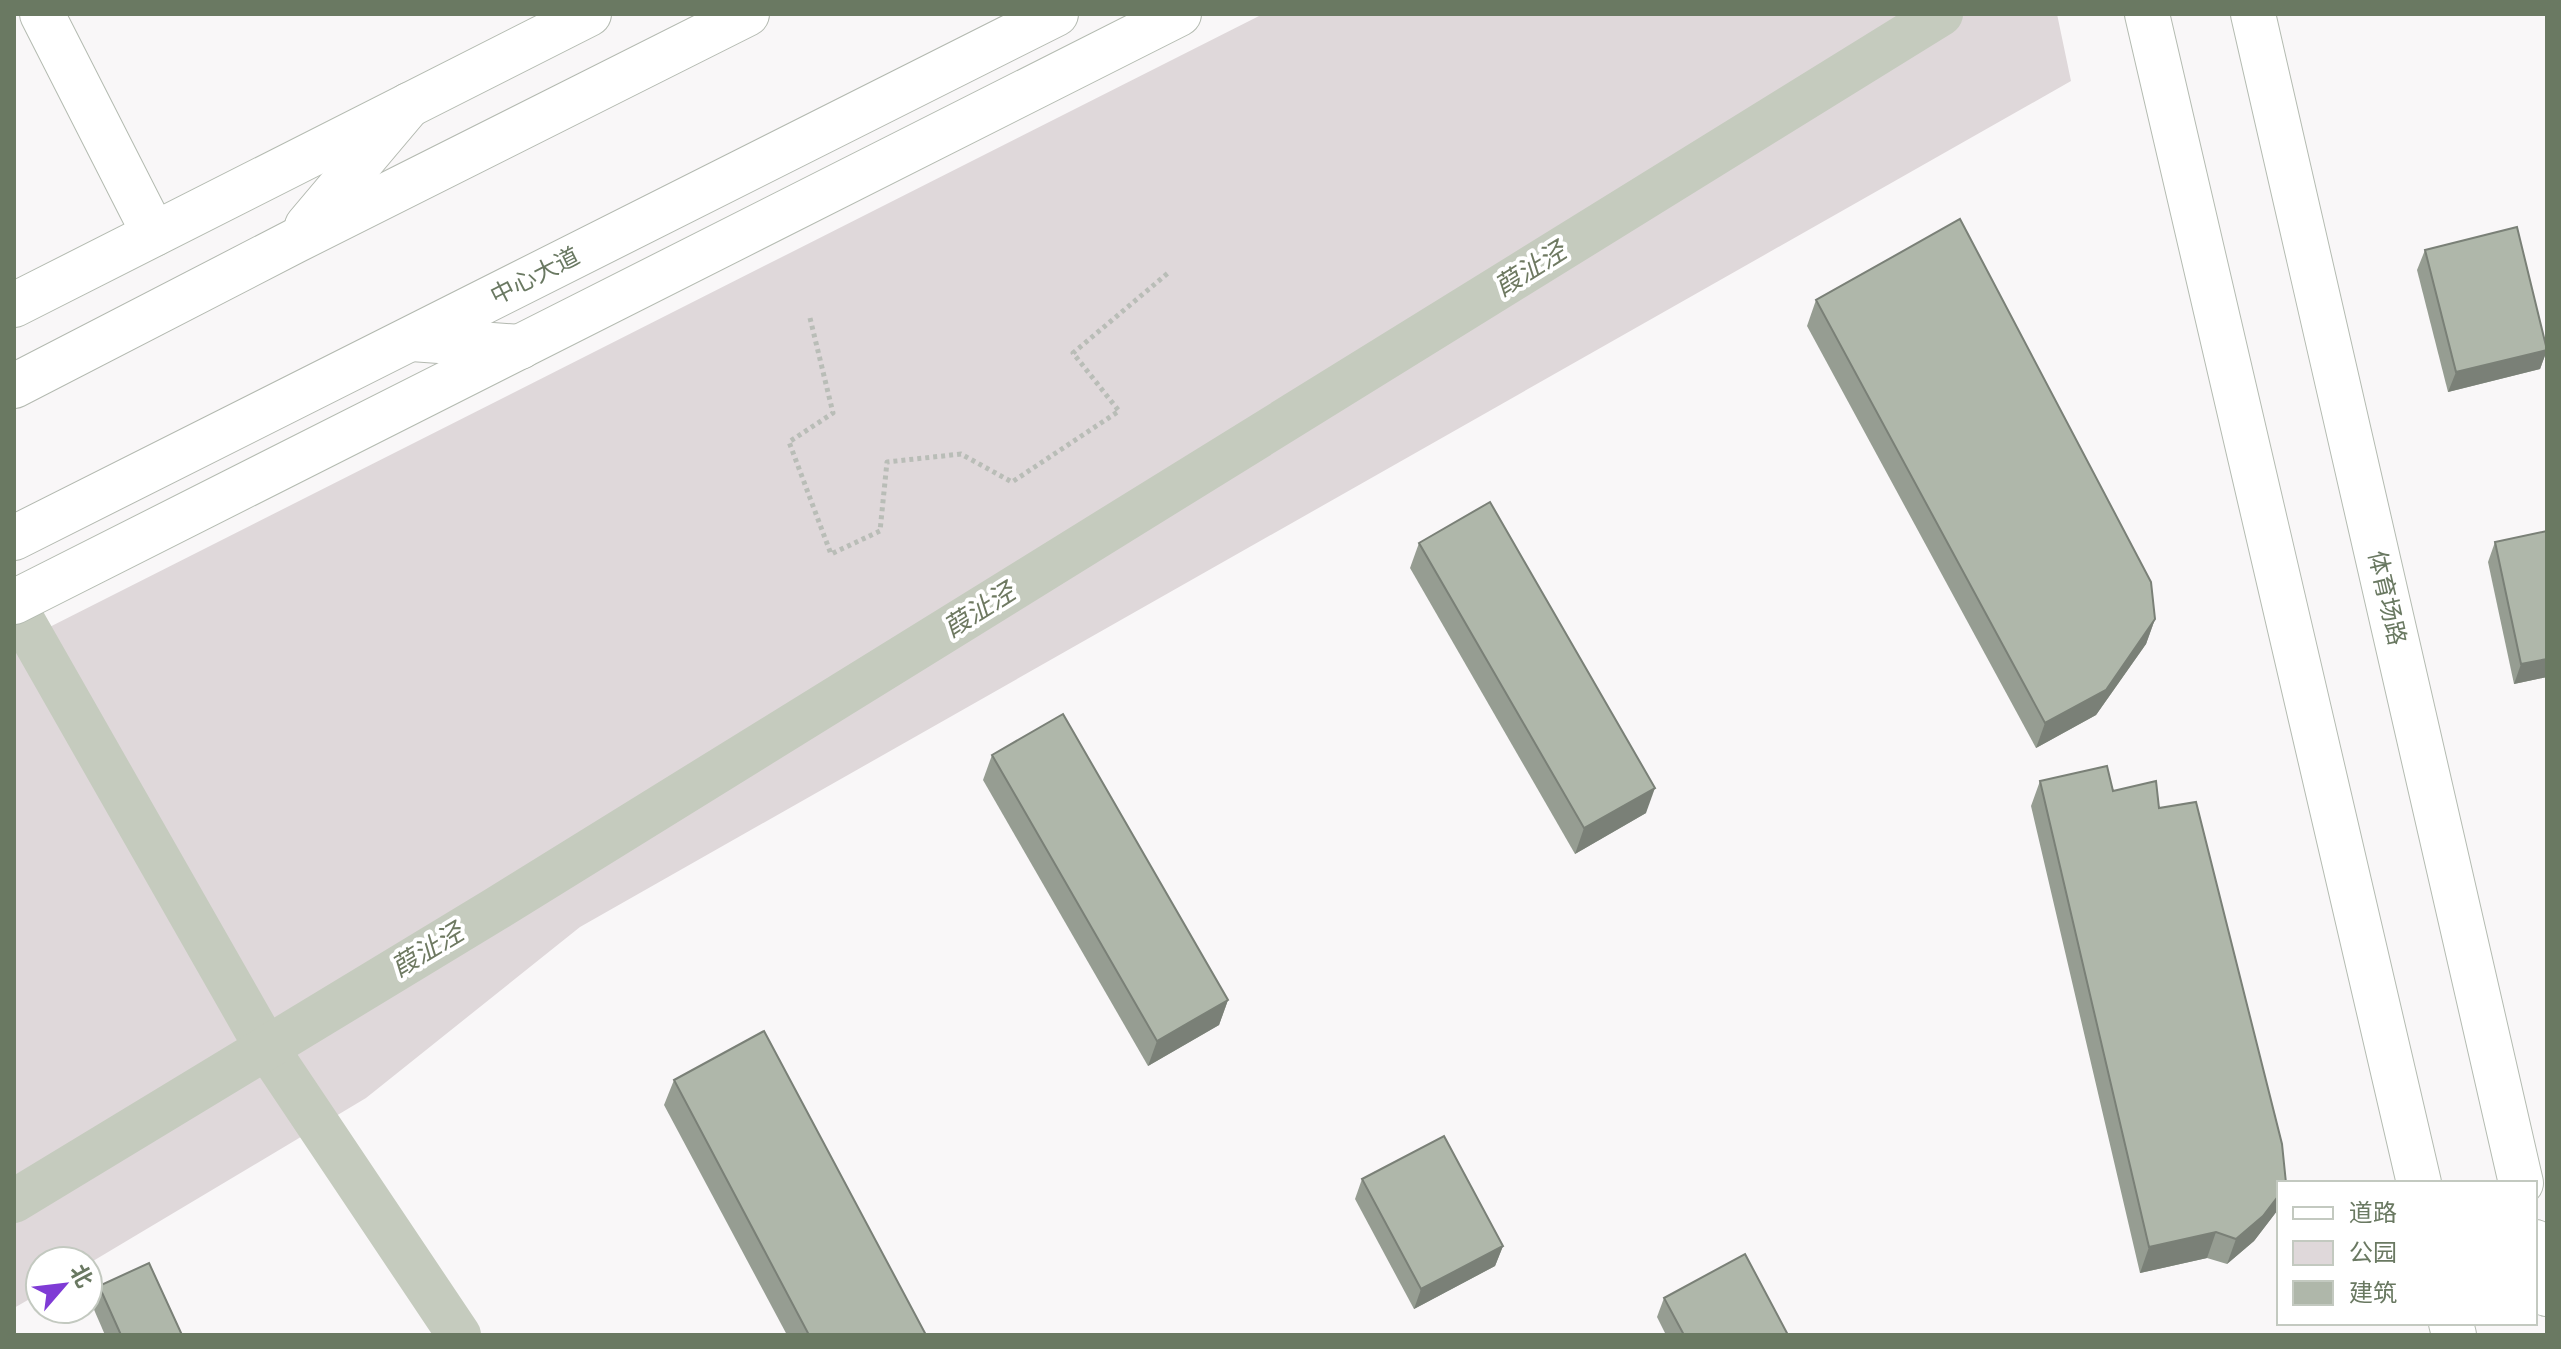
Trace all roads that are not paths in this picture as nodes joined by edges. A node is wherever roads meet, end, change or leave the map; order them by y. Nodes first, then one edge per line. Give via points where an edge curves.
1 (42, 14) edge
2 (589, 14) edge
3 (747, 14) edge
4 (1056, 14) edge
5 (1179, 14) edge
6 (2147, 14) edge
7 (2253, 14) edge
8 (409, 105) junction
9 (154, 234) junction
10 (295, 241) junction
11 (14, 305) edge
12 (410, 339) junction
13 (520, 347) junction
14 (14, 386) edge
15 (15, 537) edge
16 (30, 594) edge
17 (2419, 1181) edge
18 (2521, 1181) edge
19 (2537, 1251) edge
20 (2547, 1294) edge

1 - 9 main road
2 - 8 main road
3 - 10 main road
4 - 12 main road, 中心大道
5 - 13 main road
6 - 17 main road
7 - 18 main road, 体育场路
8 - 9 main road
8 - 10 main road
9 - 11 main road
10 - 14 main road
12 - 13 main road
12 - 15 main road, 中心大道
13 - 16 main road
19 - 20 main road

